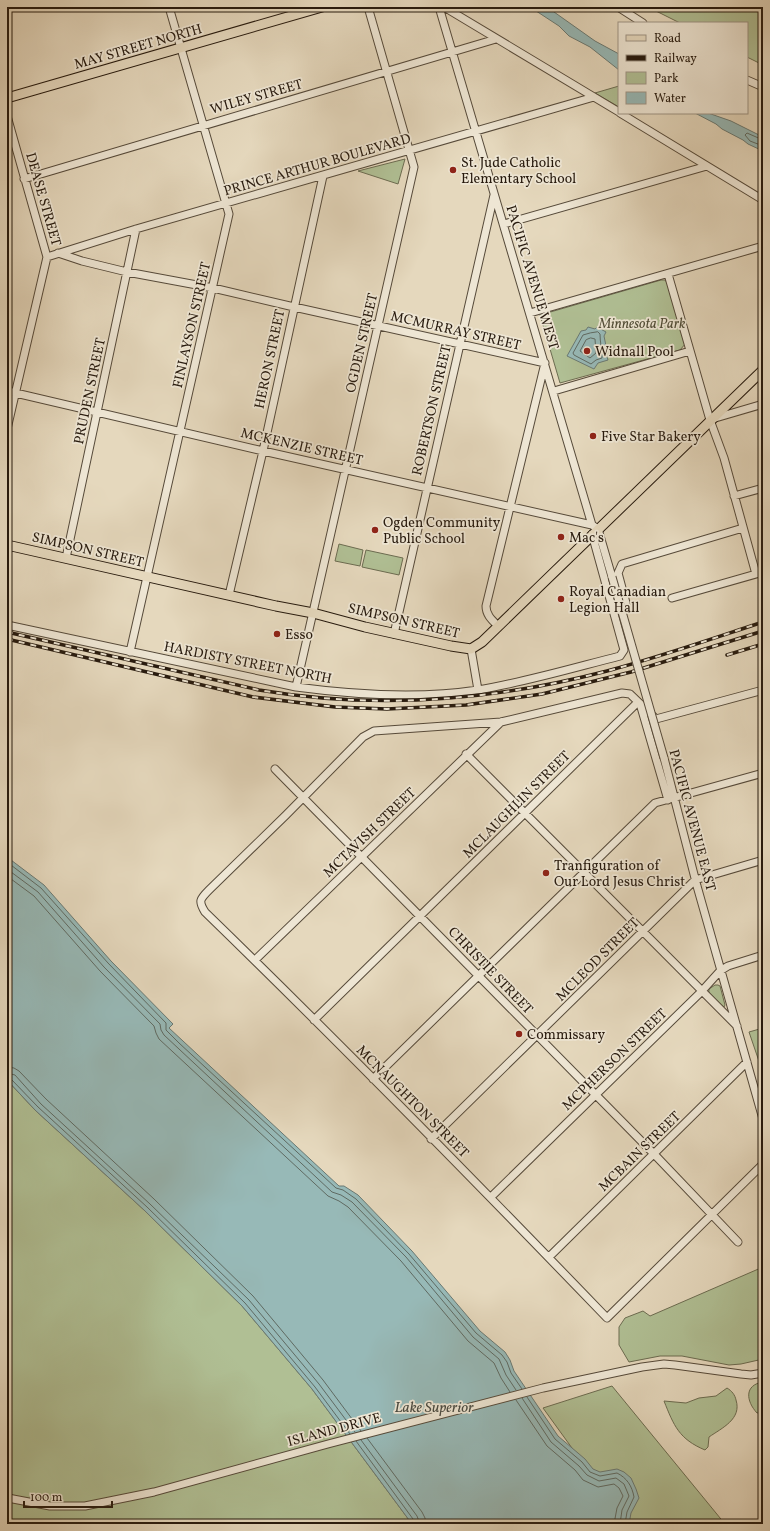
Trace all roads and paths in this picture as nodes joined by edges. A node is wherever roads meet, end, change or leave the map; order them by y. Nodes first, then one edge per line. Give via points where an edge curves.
1 (169, 7) edge
2 (322, 7) edge
3 (368, 7) edge
4 (439, 7) edge
5 (444, 7) edge
6 (618, 7) edge
7 (641, 22) edge
8 (496, 39) junction
9 (181, 48) junction
10 (452, 52) junction
11 (387, 72) junction
12 (748, 80) edge
13 (763, 87) edge
14 (594, 97) junction
15 (7, 98) edge
16 (618, 112) edge
17 (622, 114) edge
18 (7, 116) edge
19 (203, 125) junction
20 (476, 132) junction
21 (410, 151) junction
22 (707, 166) junction
23 (323, 176) junction
24 (24, 179) junction
25 (495, 193) junction
26 (763, 200) edge
27 (226, 204) junction
28 (504, 224) junction
29 (136, 230) junction
30 (763, 246) edge
31 (58, 253) junction
32 (47, 257) junction
33 (127, 272) junction
34 (668, 274) junction
35 (213, 288) junction
36 (294, 307) junction
37 (530, 313) junction
38 (378, 326) junction
39 (460, 344) junction
40 (690, 351) junction
41 (545, 363) junction
42 (763, 370) edge
43 (7, 391) edge
44 (554, 391) junction
45 (15, 393) junction
46 (763, 404) edge
47 (98, 413) junction
48 (710, 420) junction
49 (7, 429) edge
50 (180, 432) junction
51 (263, 451) junction
52 (346, 469) junction
53 (427, 487) junction
54 (763, 488) edge
55 (734, 496) junction
56 (510, 506) junction
57 (743, 528) junction
58 (594, 529) junction
59 (7, 545) edge
60 (66, 558) junction
61 (760, 573) edge
62 (147, 576) junction
63 (229, 595) junction
64 (672, 598) dead end
65 (626, 603) dead end
66 (313, 613) junction
67 (7, 625) edge
68 (498, 626) junction
69 (394, 634) junction
70 (471, 649) junction
71 (130, 652) junction
72 (296, 687) junction
73 (478, 690) junction
74 (763, 690) edge
75 (639, 703) junction
76 (501, 722) junction
77 (466, 754) junction
78 (275, 769) dead end
79 (763, 773) edge
80 (303, 798) junction
81 (671, 799) junction
82 (525, 813) junction
83 (362, 856) junction
84 (763, 860) edge
85 (584, 872) junction
86 (695, 880) junction
87 (421, 916) junction
88 (642, 932) junction
89 (763, 955) edge
90 (255, 960) junction
91 (720, 971) junction
92 (479, 976) junction
93 (701, 992) junction
94 (314, 1020) junction
95 (736, 1026) junction
96 (537, 1035) junction
97 (747, 1062) junction
98 (373, 1079) junction
99 (596, 1095) junction
100 (763, 1119) edge
101 (431, 1139) junction
102 (654, 1154) junction
103 (763, 1164) edge
104 (491, 1197) junction
105 (712, 1214) junction
106 (738, 1242) dead end
107 (548, 1257) junction
108 (763, 1373) edge
109 (7, 1497) edge

1 - 9 street, FINLAYSON STREET
2 - 9 main road, MAY STREET NORTH
3 - 11 street, OGDEN STREET
4 - 10 street, PACIFIC AVENUE WEST
5 - 8 street
6 - 7 street
8 - 10 street, WILEY STREET
8 - 14 street
9 - 15 main road, MAY STREET NORTH
9 - 19 street, FINLAYSON STREET
10 - 11 street, WILEY STREET
10 - 20 street, PACIFIC AVENUE WEST
11 - 19 street, WILEY STREET
11 - 21 street, OGDEN STREET
12 - 13 street
14 - 16 street
14 - 20 street, PRINCE ARTHUR BOULEVARD
17 - 22 street
18 - 24 street, DEASE STREET
19 - 24 street, WILEY STREET
19 - 27 street, FINLAYSON STREET
20 - 21 street, PRINCE ARTHUR BOULEVARD
20 - 25 street, PACIFIC AVENUE WEST
21 - 23 street, PRINCE ARTHUR BOULEVARD
21 - 38 street, OGDEN STREET via 414,167
22 - 26 street
22 - 28 street
23 - 27 street, PRINCE ARTHUR BOULEVARD
23 - 36 street, HERON STREET
24 - 32 street, DEASE STREET
25 - 28 street, PACIFIC AVENUE WEST
25 - 39 street, ROBERTSON STREET
27 - 29 street, PRINCE ARTHUR BOULEVARD
27 - 35 street, FINLAYSON STREET via 229,214
28 - 37 street, PACIFIC AVENUE WEST
29 - 31 street, PRINCE ARTHUR BOULEVARD
29 - 33 street, PRUDEN STREET
30 - 34 street
31 - 32 street, PRINCE ARTHUR BOULEVARD
31 - 33 street, MCMURRAY STREET
32 - 45 street, DEASE STREET
33 - 35 street, MCMURRAY STREET
33 - 47 street, PRUDEN STREET
34 - 37 street
34 - 40 street
35 - 36 street, MCMURRAY STREET
35 - 50 street, FINLAYSON STREET
36 - 38 street, MCMURRAY STREET
36 - 51 street, HERON STREET
37 - 41 street, PACIFIC AVENUE WEST
38 - 39 street, MCMURRAY STREET
38 - 52 street, OGDEN STREET
39 - 41 street, MCMURRAY STREET
39 - 53 street, ROBERTSON STREET
40 - 44 street
40 - 48 street
41 - 44 street, PACIFIC AVENUE WEST
41 - 56 street
42 - 48 main road, SIMPSON STREET
43 - 45 street, MCKENZIE STREET
44 - 58 street, PACIFIC AVENUE WEST
45 - 47 street, MCKENZIE STREET
45 - 49 street, DEASE STREET
46 - 48 street
47 - 50 street, MCKENZIE STREET
47 - 60 street, PRUDEN STREET
48 - 55 street
48 - 58 main road, SIMPSON STREET
50 - 51 street, MCKENZIE STREET
50 - 62 street, FINLAYSON STREET
51 - 52 street, MCKENZIE STREET
51 - 63 street, HERON STREET
52 - 53 street, MCKENZIE STREET
52 - 66 street, OGDEN STREET
53 - 56 street, MCKENZIE STREET
53 - 69 street, ROBERTSON STREET
54 - 55 street
55 - 57 street
56 - 58 street, MCKENZIE STREET
56 - 68 street via 486,606 486,611
57 - 61 street
57 - 65 street via 622,564 618,573
58 - 68 main road, SIMPSON STREET
58 - 73 street, HARDISTY STREET NORTH via 624,650 622,654
58 - 81 street, PACIFIC AVENUE EAST, bridge via 612,577 664,758
59 - 60 main road, SIMPSON STREET
60 - 62 main road, SIMPSON STREET
61 - 64 street
62 - 63 main road, SIMPSON STREET
62 - 71 street, FINLAYSON STREET
63 - 66 main road, SIMPSON STREET
66 - 69 main road, SIMPSON STREET
66 - 72 street, OGDEN STREET
67 - 71 street, HARDISTY STREET NORTH
68 - 70 main road, SIMPSON STREET
69 - 70 main road, SIMPSON STREET
70 - 73 street
71 - 72 street, HARDISTY STREET NORTH
72 - 73 street, HARDISTY STREET NORTH via 366,694
74 - 75 street via 656,719
75 - 76 street via 630,694 622,693
75 - 81 street
75 - 82 street, MCLAUGHLIN STREET
76 - 77 street, MCTAVISH STREET
76 - 80 street via 374,731 363,738
77 - 82 street
77 - 83 street, MCTAVISH STREET
78 - 80 street, CHRISTIE STREET
79 - 81 street
80 - 83 street, CHRISTIE STREET
80 - 90 street, MCNAUGHTON STREET via 200,900 205,912
81 - 85 street via 654,803
81 - 86 street, PACIFIC AVENUE EAST
82 - 85 street
82 - 87 street, MCLAUGHLIN STREET
83 - 87 street, CHRISTIE STREET
83 - 90 street, MCTAVISH STREET
84 - 86 street, MCLEOD STREET
85 - 88 street
85 - 92 street
86 - 88 street, MCLEOD STREET
86 - 91 street, PACIFIC AVENUE EAST
87 - 92 street, CHRISTIE STREET
87 - 94 street, MCLAUGHLIN STREET
88 - 93 street
88 - 96 street, MCLEOD STREET
89 - 91 street, MCPHERSON STREET
90 - 94 street, MCNAUGHTON STREET
91 - 93 street, MCPHERSON STREET
91 - 95 street, PACIFIC AVENUE EAST
92 - 96 street, CHRISTIE STREET
92 - 98 street
93 - 95 street
93 - 99 street, MCPHERSON STREET
94 - 98 street, MCNAUGHTON STREET
95 - 97 street, PACIFIC AVENUE EAST
96 - 99 street, CHRISTIE STREET
96 - 101 street, MCLEOD STREET
97 - 100 street, PACIFIC AVENUE EAST
97 - 102 street, MCBAIN STREET
98 - 101 street, MCNAUGHTON STREET
99 - 102 street, CHRISTIE STREET
99 - 104 street, MCPHERSON STREET
101 - 104 street, MCNAUGHTON STREET
102 - 105 street, CHRISTIE STREET
102 - 107 street, MCBAIN STREET
103 - 105 street
104 - 107 street, MCNAUGHTON STREET
105 - 106 street, CHRISTIE STREET
105 - 107 street, MCNAUGHTON STREET via 606,1318
108 - 109 street, ISLAND DRIVE via 751,1375 664,1364 642,1367 544,1388 154,1492 85,1506 50,1506

